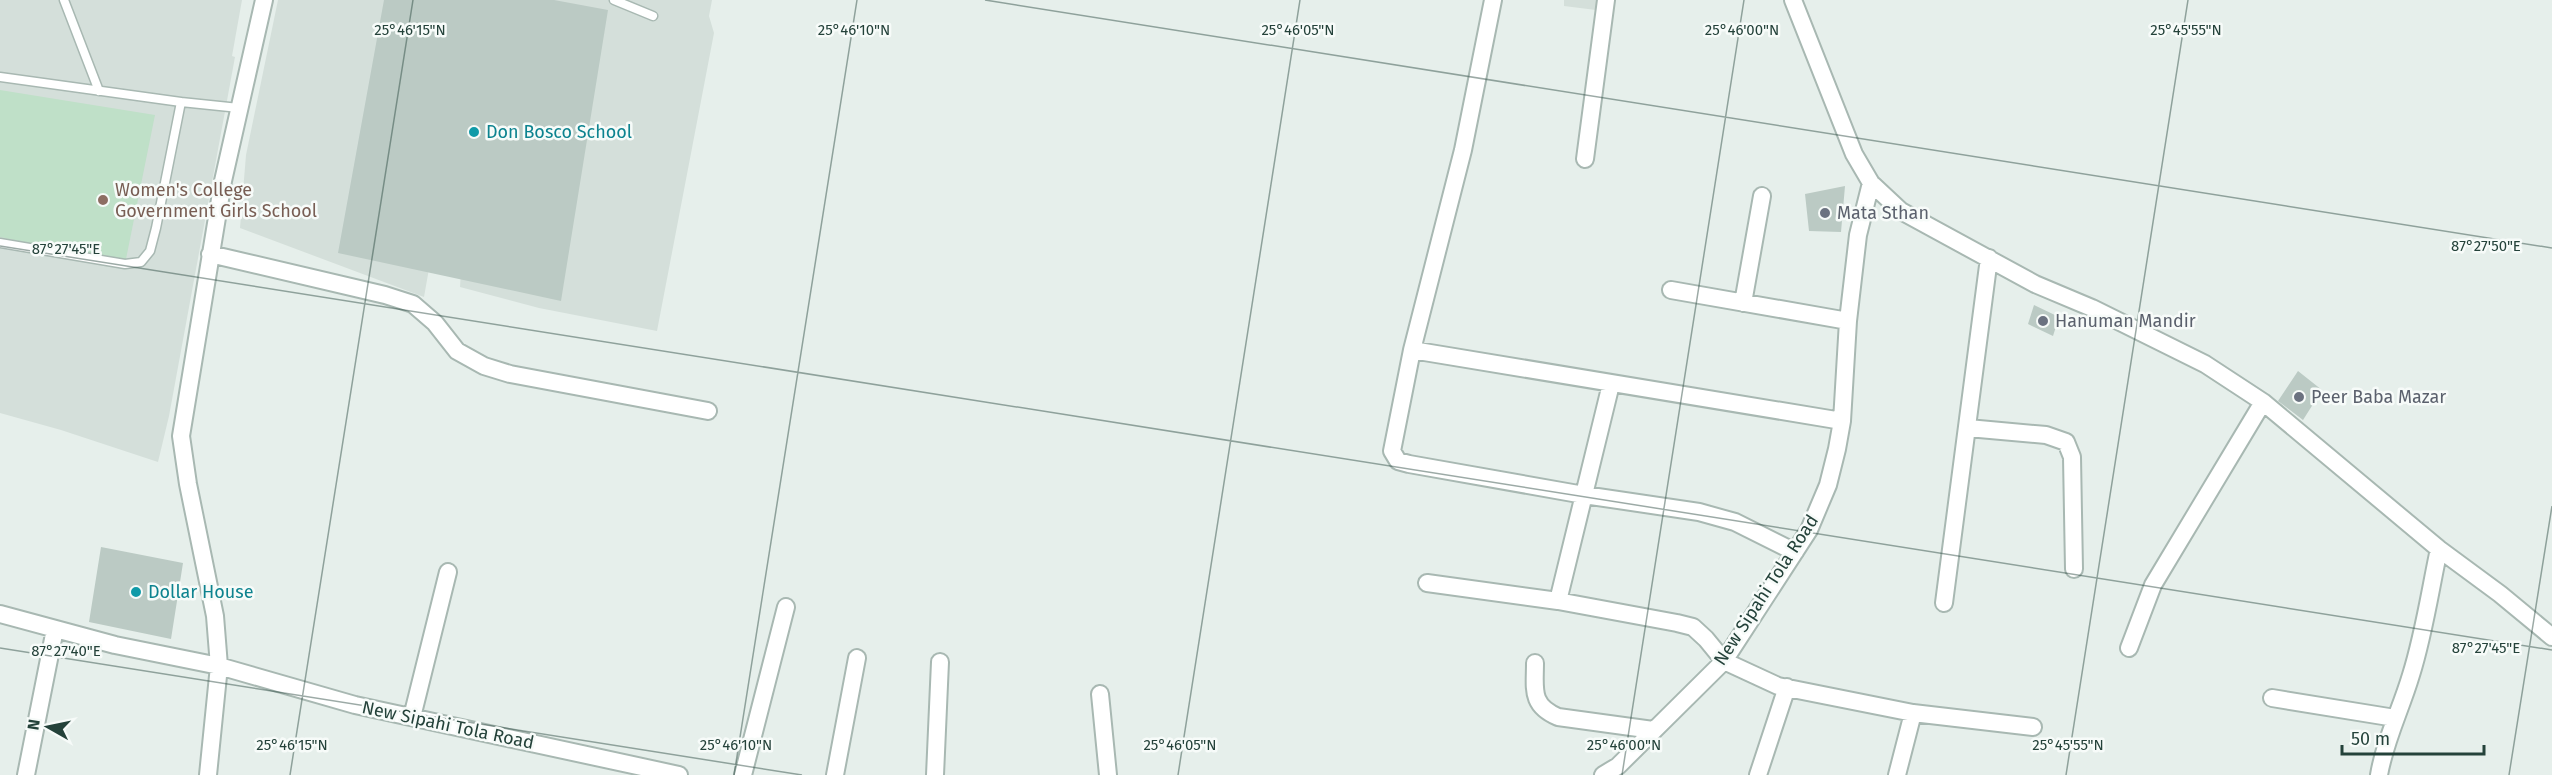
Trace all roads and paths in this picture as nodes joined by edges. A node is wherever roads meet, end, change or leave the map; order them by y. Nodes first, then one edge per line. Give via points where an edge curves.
1 (64, 0) edge
2 (264, 0) edge
3 (614, 0) edge
4 (1493, 0) edge
5 (1606, 0) edge
6 (1793, 0) edge
7 (653, 16) dead end
8 (0, 77) edge
9 (99, 91) junction
10 (181, 102) junction
11 (239, 108) junction
12 (1585, 159) dead end
13 (1871, 183) junction
14 (1762, 196) dead end
15 (0, 243) edge
16 (210, 254) junction
17 (1989, 258) junction
18 (1671, 290) dead end
19 (1743, 303) junction
20 (1848, 321) junction
21 (1412, 350) junction
22 (1611, 384) junction
23 (2263, 402) junction
24 (708, 411) dead end
25 (1842, 421) junction
26 (1968, 428) junction
27 (1584, 495) junction
28 (2439, 549) junction
29 (1795, 552) junction
30 (2074, 569) dead end
31 (448, 572) dead end
32 (1426, 583) dead end
33 (1558, 601) junction
34 (1944, 603) dead end
35 (786, 607) dead end
36 (0, 614) edge
37 (55, 629) junction
38 (2552, 638) edge
39 (2129, 648) dead end
40 (857, 657) dead end
41 (1724, 661) junction
42 (940, 662) dead end
43 (1535, 663) dead end
44 (219, 666) junction
45 (1786, 687) junction
46 (1100, 694) dead end
47 (2272, 698) dead end
48 (1913, 713) junction
49 (412, 717) junction
50 (2395, 718) junction
51 (2033, 728) dead end
52 (1653, 730) junction
53 (630, 770) edge
54 (26, 775) edge
55 (208, 775) edge
56 (679, 775) edge
57 (743, 775) edge
58 (835, 775) edge
59 (934, 775) edge
60 (1108, 775) edge
61 (1603, 775) edge
62 (1758, 775) edge
63 (1897, 775) edge
64 (2379, 775) edge

1 - 9 lane
2 - 11 street
3 - 7 lane
4 - 21 street via 1463,150
5 - 12 street
6 - 13 street via 1854,154
8 - 9 lane
9 - 10 lane
10 - 11 lane
10 - 15 lane via 156,228 150,251 141,262 125,264
11 - 16 street
13 - 17 street via 1901,211
13 - 20 street, New Sipahi Tola Road via 1858,235
14 - 19 street
16 - 24 street via 413,304 435,323 456,351 484,366
16 - 44 street via 181,436 215,616
17 - 23 street via 2205,364
17 - 26 street
18 - 19 street
19 - 20 street
20 - 25 street, New Sipahi Tola Road
21 - 22 street
21 - 27 street via 1393,438 1392,451 1398,461
22 - 25 street
22 - 27 street
23 - 28 street
23 - 39 street via 2153,585
25 - 29 street, New Sipahi Tola Road via 1828,485
26 - 30 street via 2046,435 2066,442 2072,457
26 - 34 street
27 - 29 street via 1699,512 1735,522
27 - 33 street
28 - 38 street
28 - 50 street via 2414,665
29 - 41 street, New Sipahi Tola Road
31 - 49 street
32 - 33 street
33 - 41 street via 1692,627
35 - 57 street
36 - 37 street, New Sipahi Tola Road
37 - 44 street, New Sipahi Tola Road
37 - 54 street
40 - 58 street
41 - 45 street
41 - 52 street, New Sipahi Tola Road
42 - 59 street
43 - 52 street via 1536,699 1544,711 1558,717
44 - 49 street, New Sipahi Tola Road
44 - 55 street
45 - 48 street
45 - 62 street
46 - 60 street
47 - 50 street
48 - 51 street
48 - 63 street
49 - 53 street, New Sipahi Tola Road
50 - 64 street
52 - 61 street, New Sipahi Tola Road
53 - 56 street, New Sipahi Tola Road

